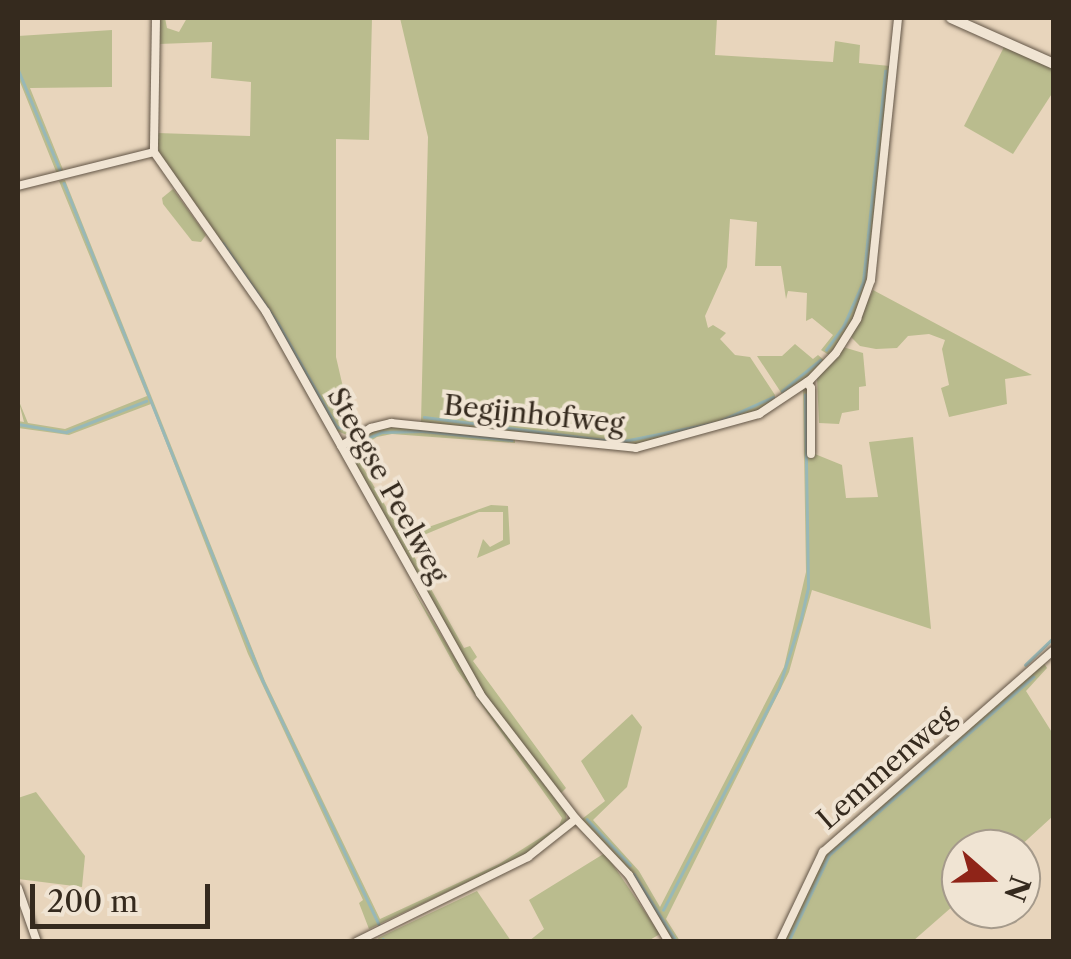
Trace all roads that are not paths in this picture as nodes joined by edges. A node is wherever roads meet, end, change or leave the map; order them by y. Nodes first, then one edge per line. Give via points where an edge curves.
1 (156, 18) edge
2 (898, 18) edge
3 (951, 18) edge
4 (1054, 64) edge
5 (154, 152) junction
6 (18, 186) edge
7 (807, 382) junction
8 (340, 446) junction
9 (811, 454) dead end
10 (1054, 650) edge
11 (576, 819) junction
12 (18, 888) edge
13 (37, 942) edge
14 (356, 942) edge
15 (669, 942) edge
16 (780, 942) edge

1 - 5 street
2 - 7 street, Begijnhofweg via 871,280 836,353
3 - 4 street
5 - 6 street
5 - 8 street, Steegse Peelweg via 266,312
7 - 8 street, Begijnhofweg via 759,414 636,448 392,423
7 - 9 street
8 - 11 street, Steegse Peelweg via 480,694
10 - 16 street, Lemmenweg via 823,852
11 - 14 street via 528,857
11 - 15 street, Steegse Peelweg via 628,875
12 - 13 street

